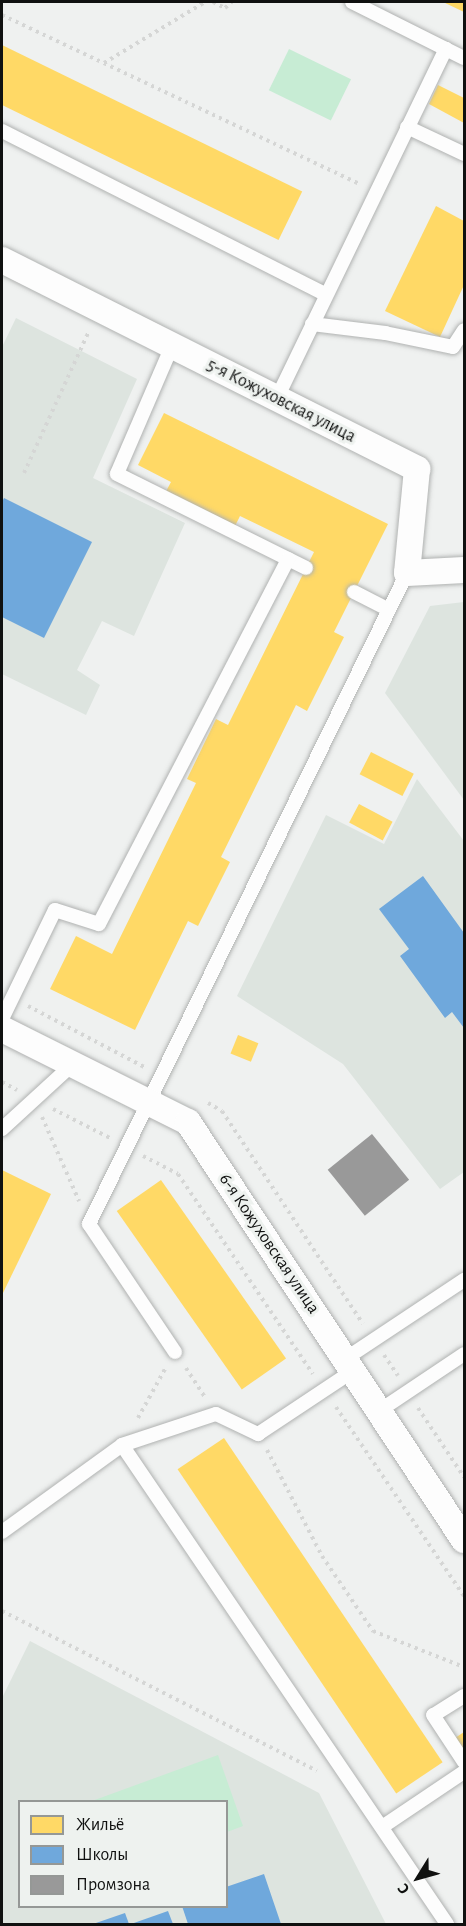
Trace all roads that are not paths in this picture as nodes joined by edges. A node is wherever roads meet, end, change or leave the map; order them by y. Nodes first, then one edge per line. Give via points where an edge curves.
1 (351, 2) edge
2 (446, 49) junction
3 (465, 58) edge
4 (407, 127) junction
5 (2, 130) edge
6 (465, 154) edge
7 (2, 260) edge
8 (326, 295) junction
9 (312, 324) junction
10 (465, 330) edge
11 (172, 346) junction
12 (277, 398) junction
13 (288, 559) junction
14 (306, 568) dead end
15 (465, 570) edge
16 (407, 573) junction
17 (354, 592) dead end
18 (390, 610) junction
19 (2, 1019) edge
20 (2, 1029) edge
21 (73, 1064) junction
22 (150, 1103) junction
23 (2, 1129) edge
24 (465, 1280) edge
25 (175, 1352) road end
26 (465, 1354) edge
27 (349, 1365) junction
28 (379, 1411) junction
29 (122, 1445) junction
30 (2, 1532) edge
31 (465, 1540) edge
32 (465, 1696) edge
33 (465, 1762) edge
34 (465, 1772) edge
35 (382, 1827) junction
36 (447, 1924) edge

1 - 2 lane
2 - 3 lane
2 - 4 lane
4 - 6 lane
4 - 8 lane
5 - 8 lane
7 - 11 street, 5-я Кожуховская улица
8 - 9 lane
9 - 10 lane via 453,347
9 - 12 lane
11 - 12 street, 5-я Кожуховская улица
11 - 13 lane via 117,474
12 - 16 street, 5-я Кожуховская улица via 417,469
13 - 14 lane
13 - 19 lane via 99,924 55,910
15 - 16 street
16 - 18 lane
17 - 18 lane
18 - 22 lane
20 - 21 street, 6-я Кожуховская улица
21 - 22 street, 6-я Кожуховская улица
21 - 23 lane
22 - 25 lane via 89,1224
22 - 27 street, 6-я Кожуховская улица via 188,1122
24 - 27 lane
26 - 28 lane
27 - 28 street, 6-я Кожуховская улица
27 - 29 lane via 325,1390 258,1434 216,1413
28 - 31 street, 6-я Кожуховская улица
29 - 30 lane
29 - 35 lane
32 - 33 lane via 433,1715
34 - 35 lane
35 - 36 lane

